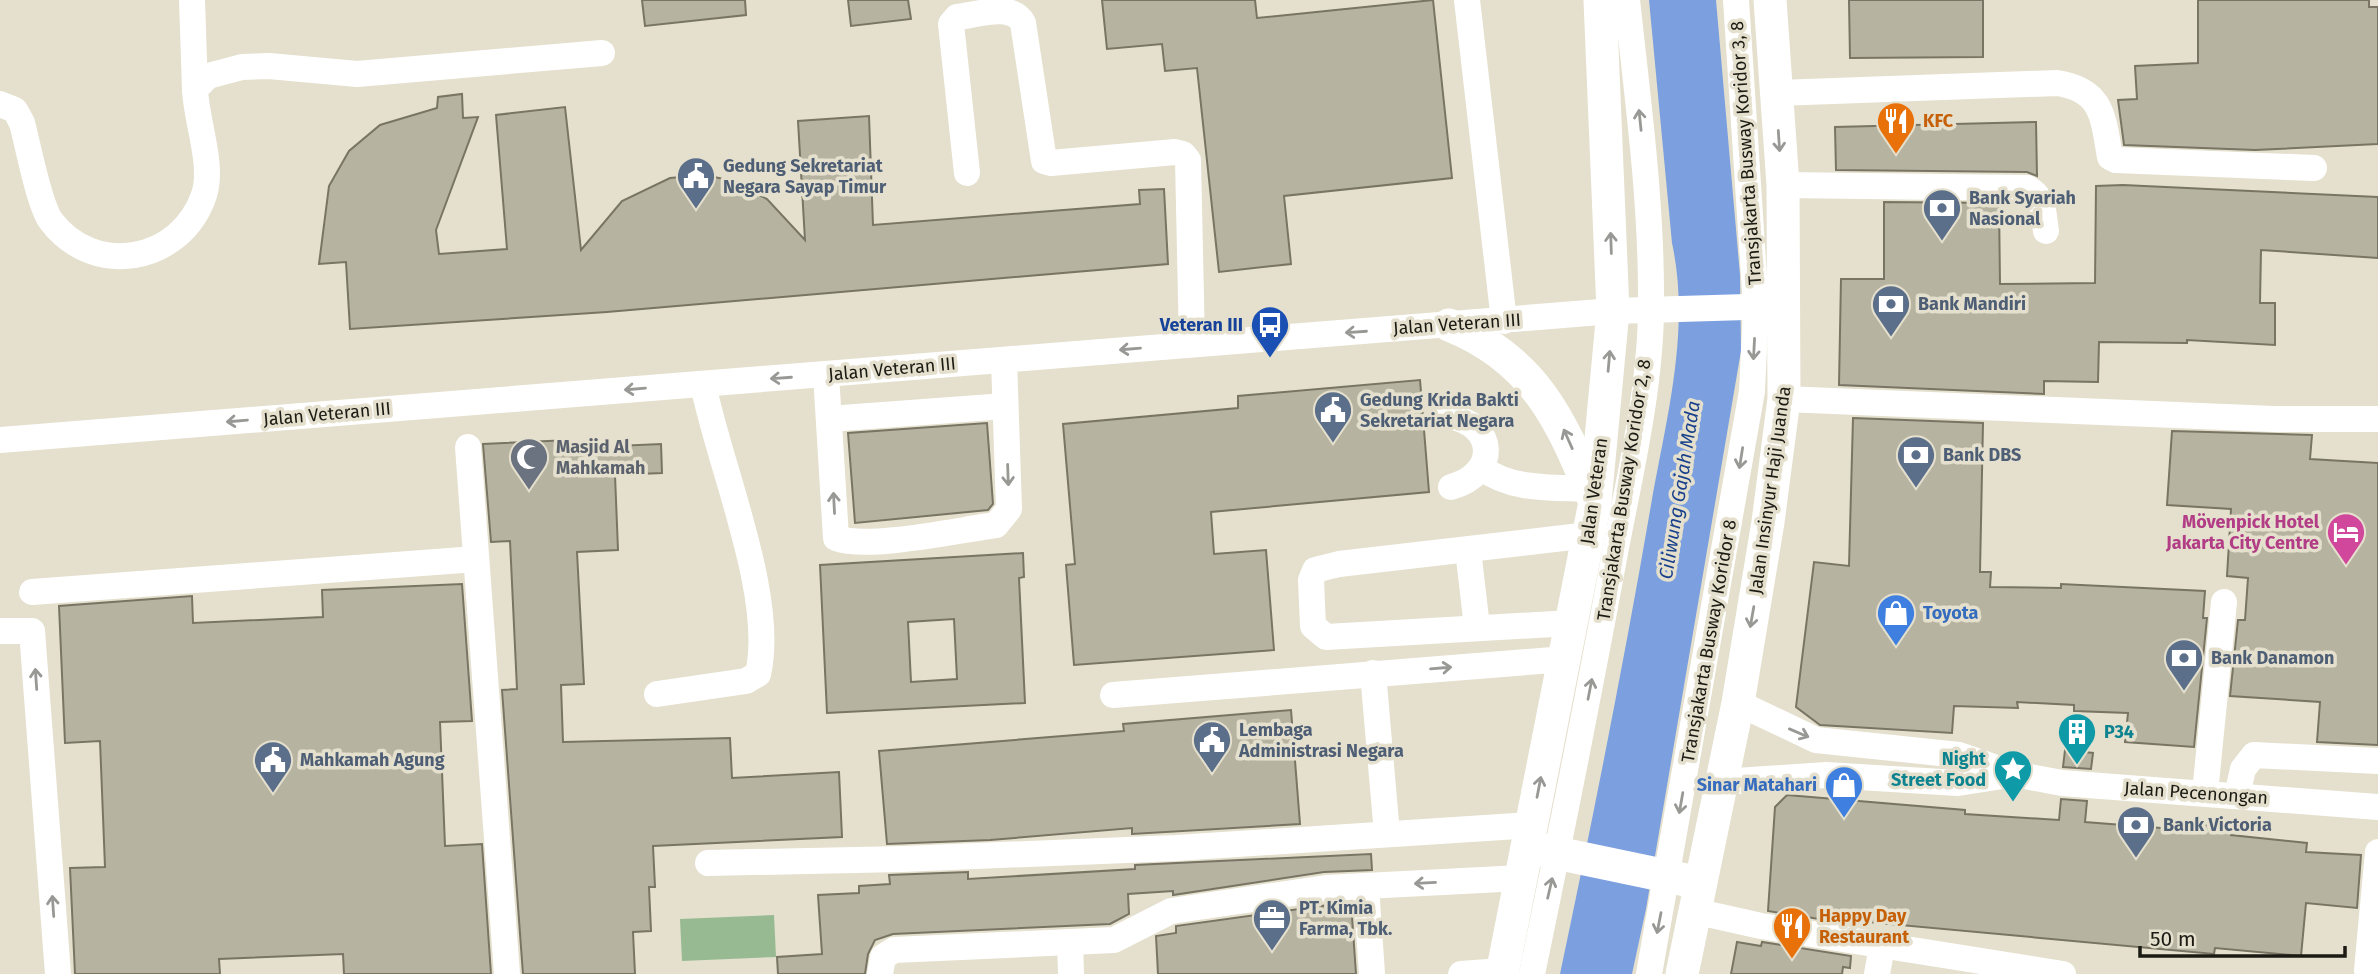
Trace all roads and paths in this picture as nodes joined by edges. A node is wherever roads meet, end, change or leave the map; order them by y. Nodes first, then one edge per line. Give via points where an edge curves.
1 (192, 0) edge
2 (1467, 0) edge
3 (1600, 0) edge
4 (1627, 0) edge
5 (1736, 0) edge
6 (1770, 0) edge
7 (602, 53) dead end
8 (195, 89) junction
9 (1776, 93) junction
10 (0, 104) edge
11 (2314, 168) dead end
12 (967, 173) dead end
13 (1783, 185) junction
14 (2046, 231) dead end
15 (1762, 306) junction
16 (1657, 308) junction
17 (1613, 311) junction
18 (1504, 321) junction
19 (1449, 325) junction
20 (1192, 344) junction
21 (1004, 360) junction
22 (826, 374) junction
23 (703, 384) junction
24 (1784, 399) junction
25 (1005, 406) junction
26 (1448, 416) dead end
27 (829, 419) junction
28 (2378, 419) edge
29 (0, 440) edge
30 (468, 447) dead end
31 (1482, 468) junction
32 (1451, 487) dead end
33 (1593, 495) junction
34 (1589, 535) junction
35 (1468, 550) junction
36 (477, 559) junction
37 (32, 592) dead end
38 (2224, 602) dead end
39 (1571, 623) junction
40 (1477, 626) junction
41 (0, 631) edge
42 (1564, 659) junction
43 (1373, 673) junction
44 (657, 694) dead end
45 (1113, 695) dead end
46 (1738, 702) junction
47 (2378, 761) edge
48 (2014, 774) junction
49 (1722, 782) junction
50 (2205, 793) junction
51 (2237, 796) junction
52 (2378, 807) edge
53 (1387, 834) junction
54 (1543, 852) junction
55 (2378, 852) edge
56 (708, 863) dead end
57 (1663, 876) junction
58 (1366, 886) junction
59 (1697, 897) junction
60 (1069, 942) junction
61 (1882, 946) junction
62 (2367, 970) dead end
63 (1512, 973) edge
64 (58, 974) edge
65 (506, 974) edge
66 (880, 974) edge
67 (1071, 974) edge
68 (1372, 974) edge
69 (1461, 974) edge
70 (1649, 974) edge
71 (1682, 974) edge
72 (1877, 974) edge
73 (2063, 974) edge

1 - 8 street
2 - 18 street
17 -> 3 main road, Jalan Veteran
16 -> 4 street, Transjakarta Busway Koridor 2, 8
5 - 15 street, Transjakarta Busway Koridor 3, 8
6 - 9 main road, Jalan Insinyur Haji Juanda
7 - 8 street via 357,74 242,67 208,76
8 - 10 street via 195,114 205,148 205,193 177,237 155,251 120,258 82,249 49,218 22,123 15,110
9 - 11 street via 2057,83 2078,86 2092,98 2104,123 2110,157 2116,160
9 -> 13 main road, Jalan Insinyur Haji Juanda
12 - 20 street via 951,24 957,17 1010,10 1023,23 1044,160 1175,152 1188,160
13 - 14 street via 2027,188 2042,201
13 - 15 main road, Jalan Insinyur Haji Juanda
15 - 16 street, Jalan Veteran III
15 - 24 main road, Jalan Insinyur Haji Juanda
15 -> 57 street, Transjakarta Busway Koridor 8 via 1750,403
16 - 17 street, Jalan Veteran III
54 -> 16 street, Transjakarta Busway Koridor 2, 8 via 1635,444
17 - 18 street, Jalan Veteran III
33 -> 17 main road, Jalan Veteran
18 - 19 street, Jalan Veteran III
19 -> 20 street, Jalan Veteran III
33 -> 19 main road via 1562,425 1525,372 1492,345
20 -> 21 street, Jalan Veteran III
21 - 22 street, Jalan Veteran III
21 - 25 street
22 -> 23 street, Jalan Veteran III
22 - 27 street
23 -> 29 street, Jalan Veteran III
23 - 44 street via 760,609 762,656 758,674 746,681
24 - 28 street
24 -> 46 main road, Jalan Insinyur Haji Juanda
25 - 27 street
25 -> 27 street via 1009,509 1004,518 996,525 870,541 836,538
26 - 31 street via 1466,419 1480,432 1486,450
30 - 36 street
31 - 32 street via 1469,482
31 - 33 street via 1498,480
33 - 34 main road, Jalan Veteran
34 - 35 street
34 - 39 main road, Jalan Veteran
35 - 40 street
35 - 40 street via 1315,570 1310,607 1313,626 1326,636
36 - 37 street
36 - 65 street
38 - 50 street
39 - 40 street
39 - 42 main road, Jalan Veteran
64 -> 41 street via 33,631
43 -> 42 street
54 -> 42 main road, Jalan Veteran
43 - 45 street
43 - 53 street
46 -> 48 street, Jalan Pecenongan via 1816,740 1959,755
46 - 49 main road, Jalan Insinyur Haji Juanda
47 - 51 street via 2254,754 2243,769
48 - 49 street, Jalan Pecenongan via 1958,783 1826,775
48 - 50 street, Jalan Pecenongan via 2062,783
49 - 59 main road, Jalan Insinyur Haji Juanda
50 - 51 street, Jalan Pecenongan
51 - 52 street, Jalan Pecenongan
53 - 54 street
53 - 56 street via 1149,849
54 - 57 main road
54 -> 58 street
54 - 63 main road, Jalan Veteran
63 -> 54 street, Transjakarta Busway Koridor 2, 8
55 - 62 street
57 - 59 main road
57 -> 70 street, Transjakarta Busway Koridor 8
58 - 60 street via 1171,911 1123,938
58 - 68 street
59 - 61 street via 1761,926
59 - 71 main road, Jalan Insinyur Haji Juanda
60 - 66 street via 894,950 883,957
60 - 67 street
61 - 72 street
61 - 73 street
63 - 69 street

